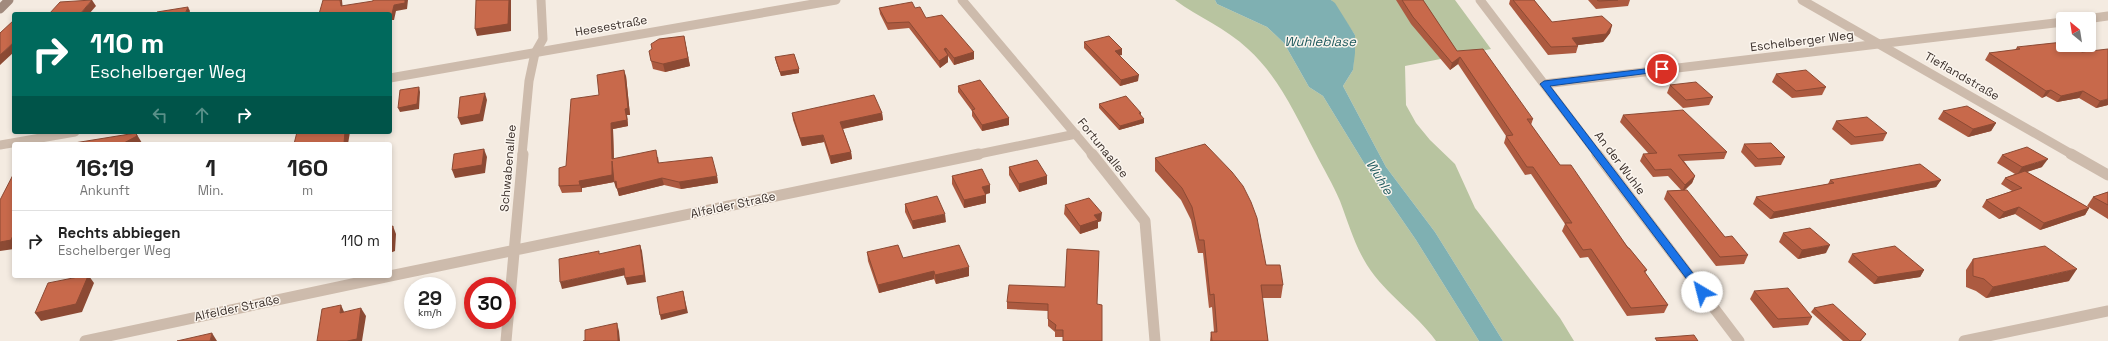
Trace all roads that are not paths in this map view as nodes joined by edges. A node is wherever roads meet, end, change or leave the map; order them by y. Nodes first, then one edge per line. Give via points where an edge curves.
1 (9, 0) edge
2 (541, 0) edge
3 (836, 0) edge
4 (962, 0) edge
5 (1480, 0) edge
6 (1802, 0) edge
7 (0, 9) edge
8 (2108, 16) edge
9 (2096, 18) edge
10 (2056, 23) edge
11 (1879, 43) junction
12 (535, 53) junction
13 (392, 78) edge
14 (1544, 84) junction
15 (63, 134) edge
16 (1076, 134) junction
17 (17, 142) edge
18 (12, 143) edge
19 (0, 145) edge
20 (2108, 174) edge
21 (514, 251) junction
22 (392, 276) edge
23 (381, 278) edge
24 (2108, 311) edge
25 (1971, 340) edge
26 (85, 341) edge
27 (506, 341) edge
28 (1155, 341) edge
29 (1739, 341) edge

1 - 7 main road
2 - 12 street, Schwabenallee via 543,40
3 - 12 street, Heesestraße
4 - 16 street, Fortunaallee
5 - 14 street, An der Wuhle
6 - 11 street, Tieflandstraße
8 - 9 street
10 - 11 street, Eschelberger Weg
11 - 14 street, Eschelberger Weg
11 - 20 street, Tieflandstraße
12 - 13 street, Heesestraße
12 - 21 street, Schwabenallee via 529,81
14 - 29 street, An der Wuhle
15 - 17 street
16 - 21 street, Alfelder Straße
16 - 28 street, Fortunaallee via 1145,221
18 - 19 street
21 - 22 street, Alfelder Straße
21 - 27 street, Schwabenallee
23 - 26 street, Alfelder Straße
24 - 25 street

